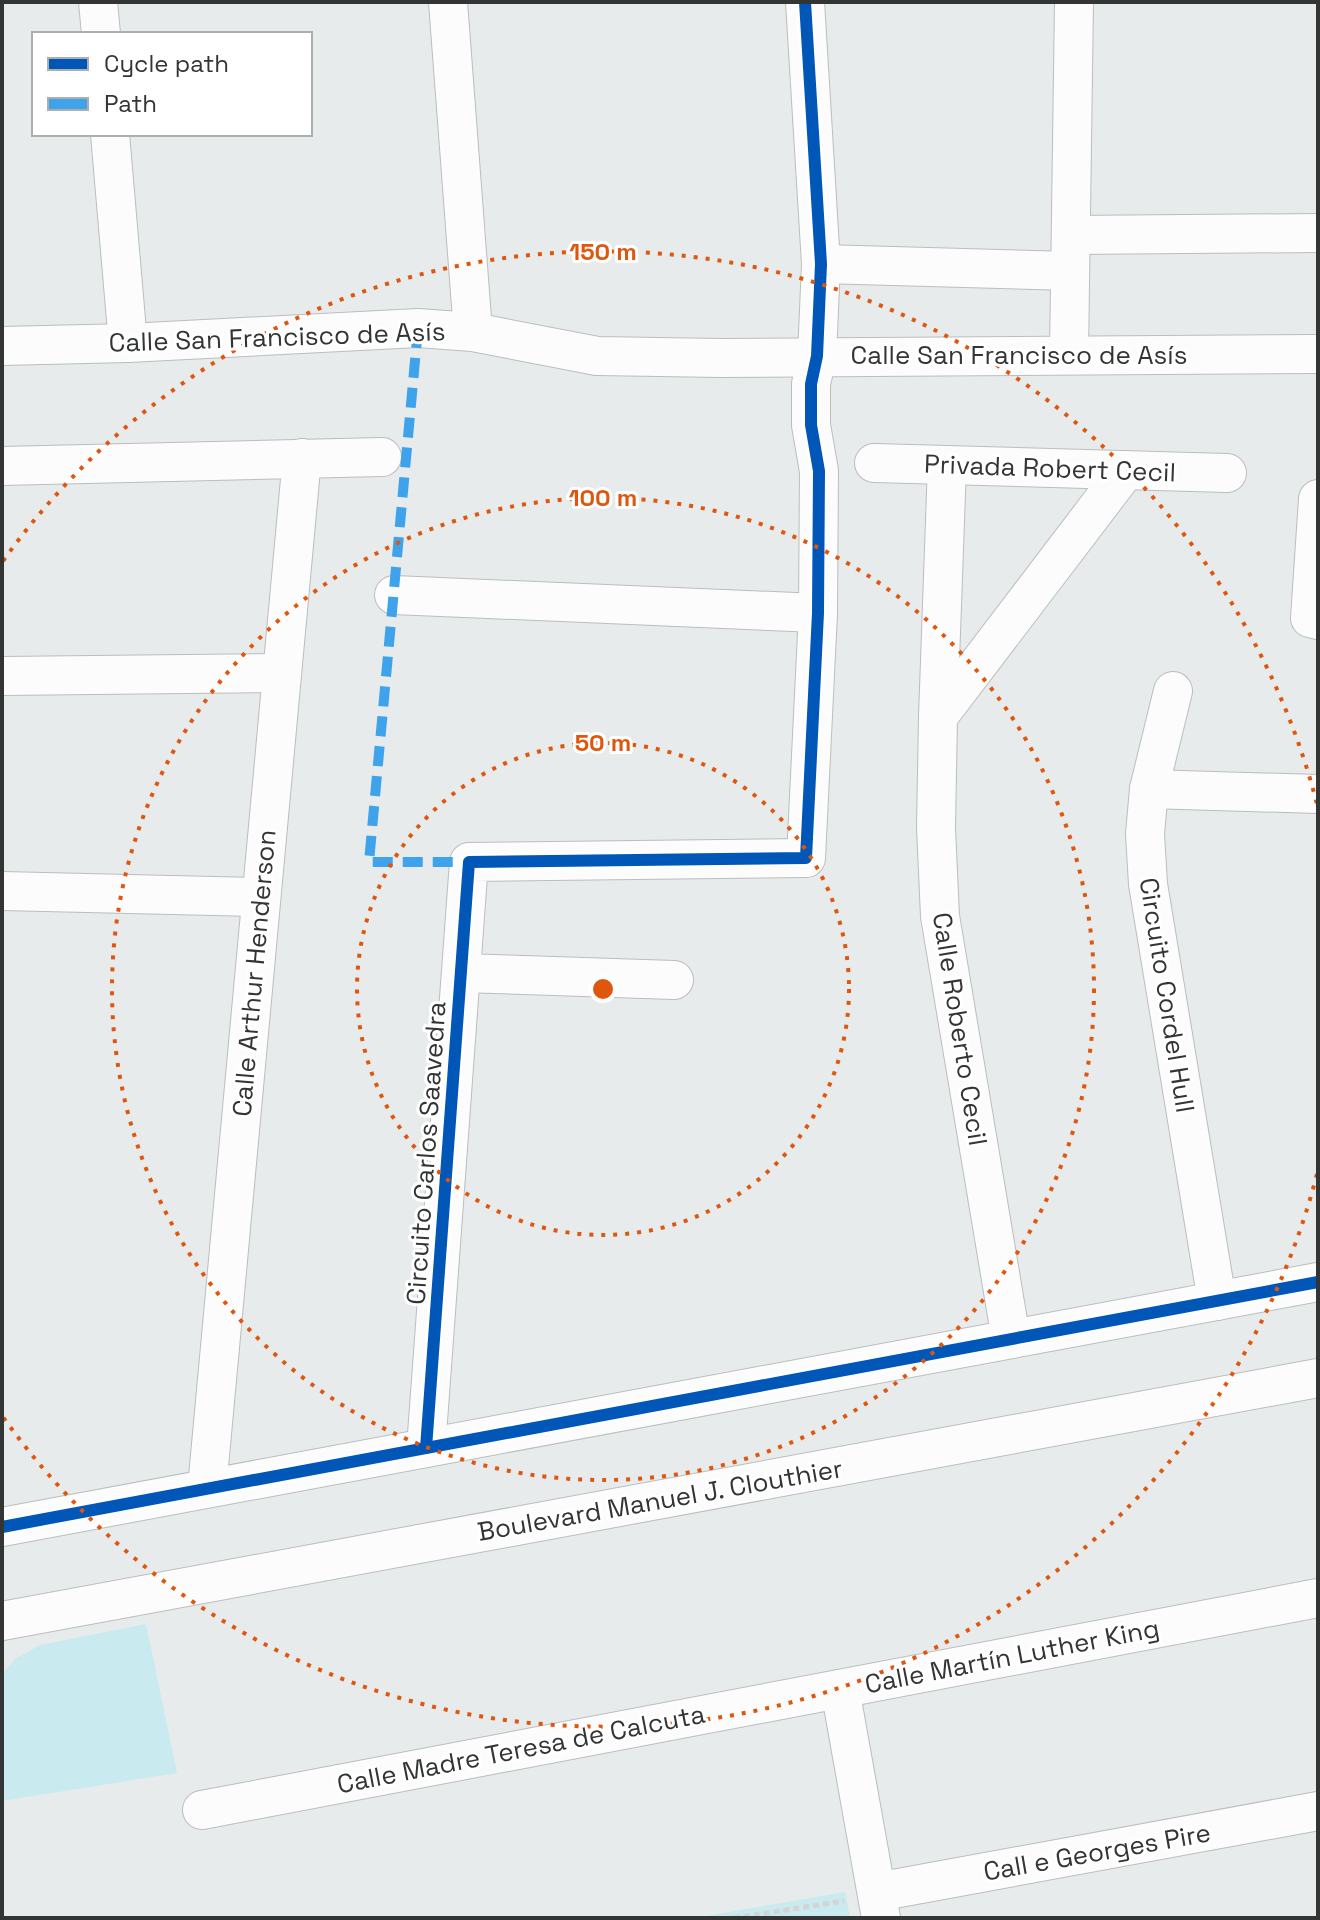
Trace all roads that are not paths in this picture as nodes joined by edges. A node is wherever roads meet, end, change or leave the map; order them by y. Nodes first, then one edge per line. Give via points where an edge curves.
1 (98, 2) edge
2 (448, 2) edge
3 (805, 2) edge
4 (1074, 2) edge
5 (101, 32) edge
6 (110, 136) edge
7 (1318, 233) edge
8 (1071, 253) junction
9 (821, 264) junction
10 (473, 332) junction
11 (128, 343) junction
12 (2, 346) edge
13 (1318, 354) edge
14 (1069, 355) junction
15 (817, 356) junction
16 (382, 457) dead end
17 (302, 458) junction
18 (874, 463) dead end
19 (947, 465) junction
20 (2, 466) edge
21 (1126, 470) junction
22 (1227, 473) dead end
23 (1318, 499) edge
24 (394, 595) dead end
25 (818, 613) junction
26 (1318, 620) edge
27 (282, 673) junction
28 (2, 676) edge
29 (1173, 691) dead end
30 (938, 717) junction
31 (1149, 789) junction
32 (1318, 794) edge
33 (2, 891) edge
34 (261, 897) junction
35 (461, 973) junction
36 (674, 980) dead end
37 (1318, 1282) edge
38 (1217, 1301) junction
39 (1011, 1339) junction
40 (1318, 1378) edge
41 (426, 1448) junction
42 (207, 1488) junction
43 (2, 1527) edge
44 (1318, 1598) edge
45 (2, 1621) edge
46 (840, 1689) junction
47 (202, 1810) dead end
48 (1318, 1811) edge
49 (879, 1905) edge

1 - 5 street
2 - 10 street
3 - 9 street
4 - 8 street
6 - 11 street
7 - 8 street
8 - 9 street
8 - 14 street
9 - 15 street
10 - 11 street, Calle San Francisco de Asís via 418,328
10 - 15 street, Calle San Francisco de Asís via 597,356
11 - 12 street, Calle San Francisco de Asís
13 - 14 street, Calle San Francisco de Asís
14 - 15 street, Calle San Francisco de Asís
15 - 25 street via 811,425 819,471
16 - 17 street
17 - 20 street
17 - 27 street, Calle Arthur Henderson
18 - 19 street, Privada Robert Cecil
19 - 21 street, Privada Robert Cecil
19 - 30 street, Calle Roberto Cecil
21 - 22 street, Privada Robert Cecil
21 - 30 street
23 - 26 street via 1310,618
24 - 25 street
25 - 35 street, Circuito Carlos Saavedra via 806,858 469,862
27 - 28 street
27 - 34 street, Calle Arthur Henderson
29 - 31 street, Circuito Cordel Hull
30 - 39 street, Calle Roberto Cecil via 940,916
31 - 32 street
31 - 38 street, Circuito Cordel Hull via 1148,884
33 - 34 street
34 - 42 street, Calle Arthur Henderson
35 - 36 street
35 - 41 street, Circuito Carlos Saavedra
37 - 38 street
38 - 39 street
39 - 41 street
40 - 45 street, Boulevard Manuel J. Clouthier
41 - 42 street
42 - 43 street
44 - 46 street, Calle Martín Luther King
46 - 47 street, Calle Madre Teresa de Calcuta
46 - 49 street, Calle Martín Luther King
48 - 49 street, Call e Georges Pire

